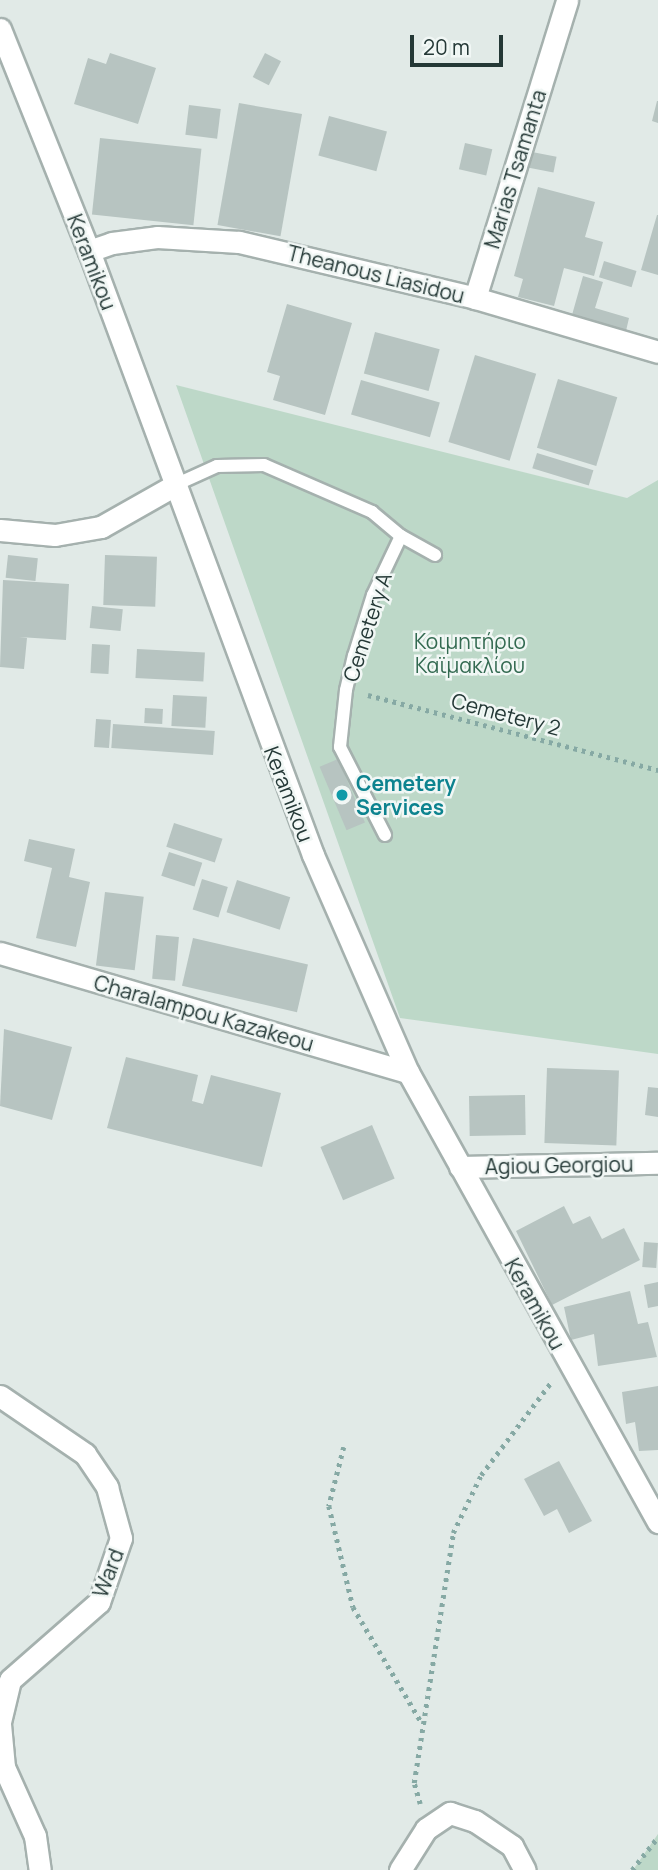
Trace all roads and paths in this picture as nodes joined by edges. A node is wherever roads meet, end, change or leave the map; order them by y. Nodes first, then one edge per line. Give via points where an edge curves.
1 (566, 0) edge
2 (0, 29) edge
3 (89, 251) junction
4 (475, 298) junction
5 (658, 352) edge
6 (175, 485) junction
7 (0, 530) edge
8 (401, 536) junction
9 (435, 555) dead end
10 (346, 690) junction
11 (658, 770) edge
12 (384, 835) dead end
13 (0, 953) edge
14 (408, 1072) junction
15 (658, 1163) edge
16 (460, 1167) junction
17 (567, 1361) junction
18 (0, 1396) edge
19 (344, 1447) dead end
20 (658, 1522) edge
21 (0, 1723) edge
22 (423, 1724) junction
23 (426, 1829) junction
24 (658, 1837) edge
25 (40, 1870) edge
26 (400, 1870) edge
27 (525, 1870) edge
28 (632, 1870) edge

1 - 4 street, Marias Tsamanta
2 - 3 street, Keramikou
3 - 4 street, Theanous Liasidou via 134,240 213,238
3 - 6 street, Keramikou
4 - 5 street, Theanous Liasidou
6 - 7 street via 101,527 55,535
6 - 8 lane via 217,466 264,465 372,512
6 - 14 street, Keramikou via 313,855
8 - 9 lane
8 - 10 lane, Cemetery A via 373,596
10 - 11 path, Cemetery 2
10 - 12 lane, Cemetery A via 340,747
13 - 14 street, Charalampou Kazakeou
14 - 16 street, Keramikou
15 - 16 street, Agiou Georgiou
16 - 17 street, Keramikou
17 - 20 street, Keramikou
17 - 22 path via 481,1475 453,1533
18 - 21 street, Ward via 85,1454 107,1487 121,1538 99,1602 10,1680
19 - 22 path via 329,1506 354,1607
21 - 25 street, Ward via 4,1767 35,1836
22 - 23 path via 414,1783
23 - 26 street
23 - 27 street via 450,1813 462,1814 512,1846
24 - 28 path

